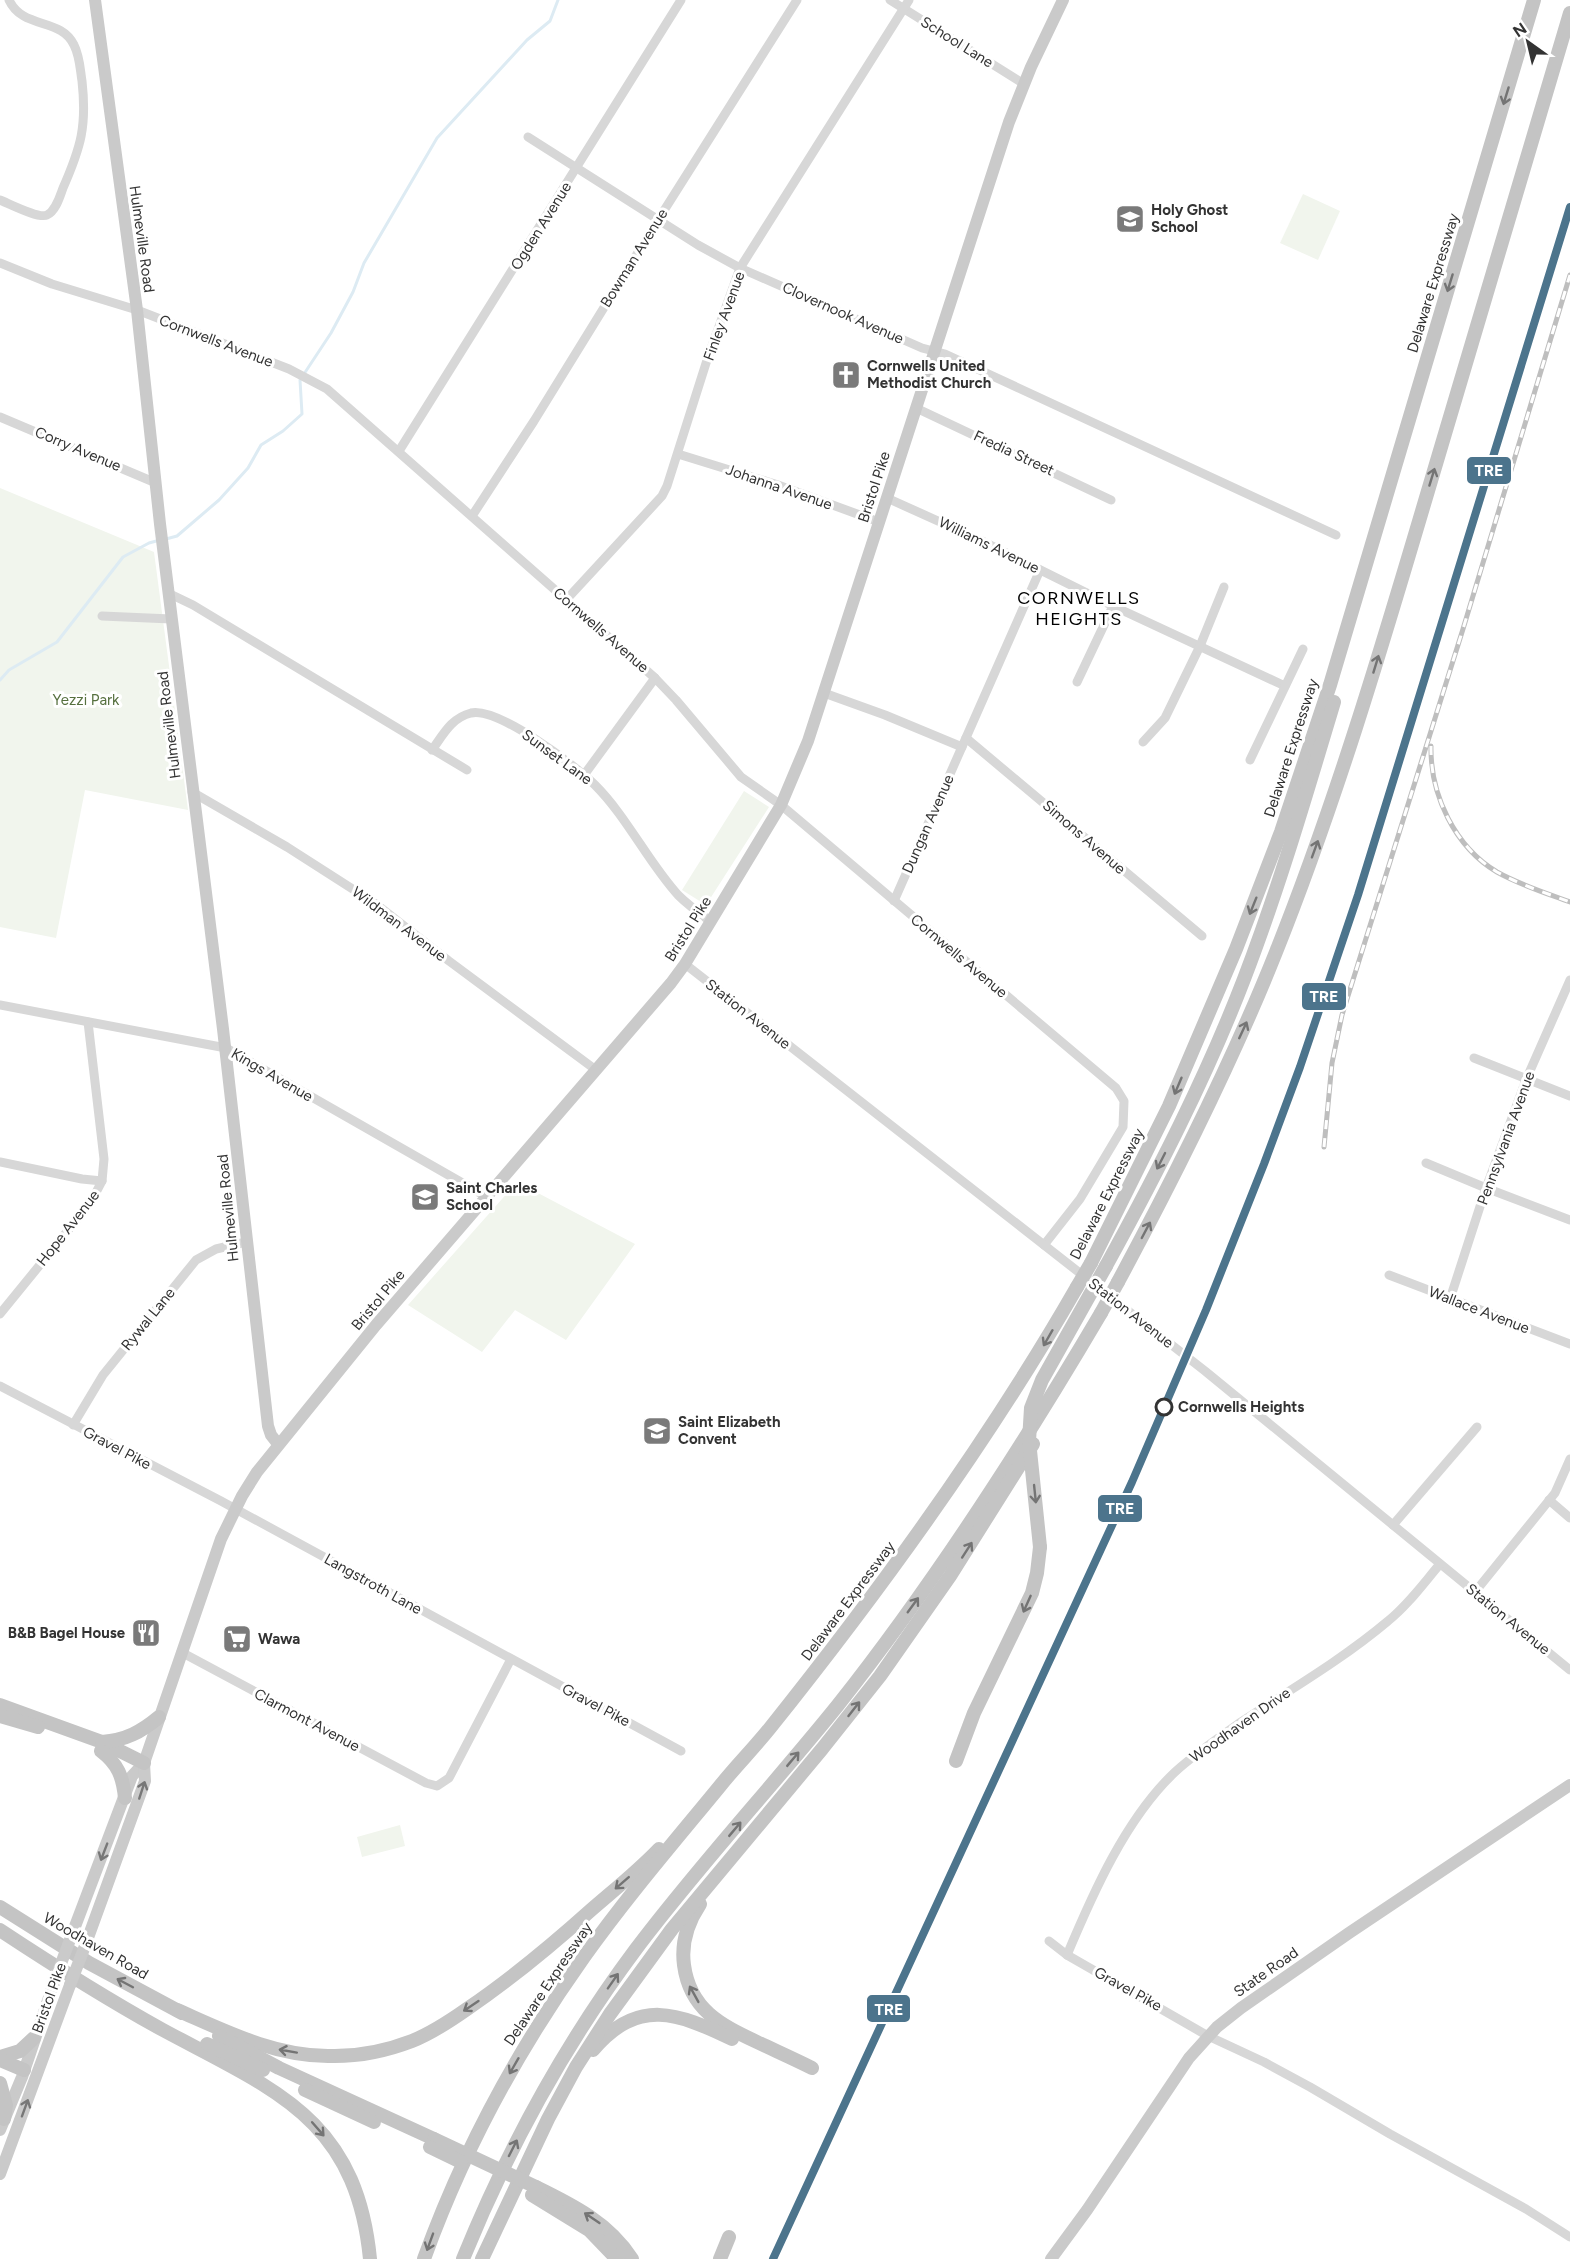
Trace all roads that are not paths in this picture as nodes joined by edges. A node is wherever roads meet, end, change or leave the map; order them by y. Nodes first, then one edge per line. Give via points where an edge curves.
1 (9, 0) edge
2 (95, 0) edge
3 (681, 0) edge
4 (797, 0) edge
5 (890, 0) edge
6 (1063, 0) edge
7 (1534, 0) edge
8 (907, 4) edge
9 (1570, 13) edge
10 (1024, 84) junction
11 (528, 137) dead end
12 (576, 169) junction
13 (0, 200) edge
14 (658, 220) junction
15 (0, 263) edge
16 (740, 268) junction
17 (137, 310) junction
18 (934, 351) junction
19 (916, 408) junction
20 (0, 417) edge
21 (399, 451) junction
22 (678, 454) junction
23 (156, 483) junction
24 (887, 498) junction
25 (1111, 500) dead end
26 (471, 516) junction
27 (879, 522) junction
28 (1375, 531) junction
29 (1336, 535) dead end
30 (1040, 570) junction
31 (1224, 587) dead end
32 (168, 593) junction
33 (566, 600) junction
34 (1113, 606) junction
35 (102, 616) dead end
36 (171, 619) junction
37 (1200, 646) junction
38 (1303, 649) dead end
39 (655, 678) junction
40 (1077, 681) dead end
41 (1285, 686) junction
42 (824, 693) junction
43 (964, 742) junction
44 (1143, 742) dead end
45 (432, 750) junction
46 (1250, 760) dead end
47 (467, 770) dead end
48 (584, 775) junction
49 (192, 792) junction
50 (781, 805) junction
51 (894, 901) junction
52 (710, 921) junction
53 (1202, 936) dead end
54 (685, 964) junction
55 (1570, 981) edge
56 (0, 1005) edge
57 (88, 1022) junction
58 (226, 1048) junction
59 (1474, 1058) dead end
60 (596, 1070) junction
61 (1526, 1080) junction
62 (1570, 1096) edge
63 (0, 1162) edge
64 (1426, 1163) dead end
65 (102, 1181) junction
66 (1486, 1188) junction
67 (487, 1197) junction
68 (1570, 1220) edge
69 (246, 1242) junction
70 (1044, 1245) junction
71 (1389, 1275) dead end
72 (1450, 1299) junction
73 (0, 1314) edge
74 (1570, 1344) edge
75 (0, 1386) edge
76 (1054, 1392) junction
77 (73, 1425) junction
78 (1477, 1427) dead end
79 (278, 1444) junction
80 (1570, 1460) edge
81 (1550, 1500) junction
82 (235, 1509) junction
83 (1570, 1518) edge
84 (1394, 1525) junction
85 (1440, 1564) junction
86 (1475, 1592) junction
87 (181, 1652) junction
88 (511, 1659) junction
89 (1570, 1670) edge
90 (0, 1704) edge
91 (0, 1716) edge
92 (159, 1717) junction
93 (102, 1746) junction
94 (681, 1751) dead end
95 (956, 1761) dead end
96 (144, 1763) junction
97 (723, 1783) junction
98 (1570, 1785) edge
99 (125, 1798) junction
100 (767, 1816) junction
101 (0, 1907) edge
102 (0, 1930) edge
103 (1049, 1941) dead end
104 (1067, 1955) junction
105 (110, 1998) junction
106 (177, 2010) junction
107 (1208, 2036) junction
108 (34, 2038) junction
109 (0, 2059) edge
110 (0, 2069) edge
111 (27, 2075) junction
112 (0, 2083) edge
113 (566, 2085) junction
114 (2, 2124) edge
115 (432, 2143) junction
116 (0, 2174) edge
117 (534, 2191) junction
118 (729, 2237) dead end
119 (1570, 2237) edge
120 (370, 2259) edge
121 (424, 2259) edge
122 (463, 2259) edge
123 (482, 2259) edge
124 (617, 2259) edge
125 (632, 2259) edge
126 (720, 2259) edge
127 (1051, 2259) edge

1 - 13 street via 23,17 60,30 72,41 80,61 85,117 81,143 50,213 36,215
2 - 17 main road, Hulmeville Road
3 - 12 street, Ogden Avenue
4 - 14 street, Bowman Avenue
5 - 8 street, School Lane
6 - 10 main road, Bristol Pike
7 -> 28 highway, Delaware Expressway
8 - 10 street, School Lane
8 - 16 street, Finley Avenue
76 -> 9 highway, bridge via 1118,1282 1193,1137 1249,1017 1320,837 1375,669
10 - 18 main road, Bristol Pike
11 - 12 street, Clovernook Avenue
12 - 14 street, Clovernook Avenue
12 - 21 street, Ogden Avenue
14 - 16 street, Clovernook Avenue
14 - 26 street, Bowman Avenue
15 - 17 street, Cornwells Avenue
16 - 18 street, Clovernook Avenue
16 - 22 street, Finley Avenue
17 - 21 street, Cornwells Avenue via 303,375 341,400
17 - 23 main road, Hulmeville Road
18 - 19 main road, Bristol Pike
18 - 29 street, Clovernook Avenue
19 - 24 main road, Bristol Pike
19 - 25 street, Fredia Street
20 - 23 street, Corry Avenue
21 - 26 street, Cornwells Avenue
22 - 27 street, Johanna Avenue
22 - 33 street, Finley Avenue via 662,496
23 - 32 main road, Hulmeville Road
24 - 27 main road, Bristol Pike
24 - 30 street, Williams Avenue
26 - 33 street, Cornwells Avenue
27 - 42 main road, Bristol Pike
28 -> 95 highway, bridge via 1367,591 1272,902 1243,980 1150,1184 1042,1380 1031,1408 1029,1441 1040,1547 1037,1573 1032,1593 974,1713
28 -> 97 highway, Delaware Expressway, bridge via 1302,771 1258,894 1169,1106 1091,1263 1037,1356 890,1573 769,1730
30 - 34 street, Williams Avenue
30 - 43 street, Dungan Avenue
31 - 37 street
32 - 36 main road, Hulmeville Road
32 - 45 street
33 - 39 street, Cornwells Avenue
34 - 37 street, Williams Avenue
34 - 40 street
35 - 36 street
36 - 49 main road, Hulmeville Road
37 - 41 street, Williams Avenue
37 - 44 street via 1165,718
38 - 41 street
39 - 48 street
39 - 50 street, Cornwells Avenue via 741,777
41 - 46 street
42 - 43 street, Simons Avenue
42 - 50 main road, Bristol Pike
43 - 51 street, Dungan Avenue
43 - 53 street, Simons Avenue
45 - 47 street
45 - 48 street, Sunset Lane via 444,731 459,718 471,713 488,714 510,723
48 - 52 street, Sunset Lane via 597,786 679,896
49 - 58 main road, Hulmeville Road
49 - 60 street, Wildman Avenue via 376,904
50 - 51 street, Cornwells Avenue
50 - 52 main road, Bristol Pike
51 - 70 street, Cornwells Avenue via 1122,1095 1123,1127 1100,1169
52 - 54 main road, Bristol Pike
54 - 60 main road, Bristol Pike
54 - 70 street, Station Avenue
55 - 61 street, Pennsylvania Avenue
56 - 57 street, Kings Avenue
57 - 58 street, Kings Avenue
57 - 65 street, Hope Avenue via 104,1159
58 - 67 street, Kings Avenue
58 - 69 main road, Hulmeville Road
59 - 61 street
60 - 67 main road, Bristol Pike
61 - 62 street
61 - 66 street, Pennsylvania Avenue
63 - 65 street
64 - 66 street
65 - 73 street, Hope Avenue via 91,1202
66 - 68 street
66 - 72 street, Pennsylvania Avenue
67 - 79 main road, Bristol Pike
69 - 77 street, Rywal Lane via 216,1249 196,1260 103,1375
69 - 79 main road, Hulmeville Road via 268,1426
70 - 84 street, Station Avenue
71 - 72 street, Wallace Avenue
72 - 74 street, Wallace Avenue
75 - 77 street, Gravel Pike
100 -> 76 highway via 874,1684 938,1594 1031,1449
122 -> 76 highway via 524,2126 596,2005 655,1924 807,1743 900,1623 981,1508
77 - 82 street, Gravel Pike
78 - 84 street
79 - 82 main road, Bristol Pike
80 - 81 street
81 - 83 street
81 - 86 street
82 - 87 main road, Bristol Pike
82 - 88 street, Langstroth Lane
84 - 85 street, Station Avenue
85 - 86 street, Station Avenue
85 - 104 street, Woodhaven Drive via 1388,1621 1207,1744 1163,1784 1116,1853
86 - 89 street, Station Avenue
87 - 88 street, Clarmont Avenue via 434,1786 449,1778
87 - 92 main road, Bristol Pike
88 - 94 street, Gravel Pike
90 - 93 highway
91 - 93 highway
92 - 93 highway via 131,1736
92 - 96 main road, Bristol Pike
93 - 96 highway
93 - 99 highway via 117,1766
96 - 99 main road, Bristol Pike via 132,1776
111 -> 96 main road, Bristol Pike, bridge via 85,1946 145,1781
97 -> 106 highway via 647,1861 553,1944 486,1996 413,2041 353,2055 302,2054 265,2046
97 -> 121 highway, Delaware Expressway via 611,1921 526,2045 470,2145
98 - 107 main road, State Road via 1339,1939
99 -> 108 main road, Bristol Pike, bridge
100 - 113 highway via 645,1963
113 -> 100 highway via 611,2032 633,2019 660,2014 692,2020 810,2072 713,2019 696,1998 684,1967 684,1941 693,1916
106 -> 101 highway, Woodhaven Road via 89,1963
102 - 105 highway
103 - 104 street, Gravel Pike
104 - 107 street, Gravel Pike
105 - 115 highway
105 -> 120 highway via 265,2085 312,2122 352,2179 364,2215
106 - 115 highway via 248,2052
107 - 119 street, Gravel Pike via 1310,2087
107 - 127 main road, State Road via 1167,2089
108 - 109 highway via 20,2051
108 - 111 main road, Bristol Pike
109 - 111 highway
110 - 111 highway
111 - 114 main road, Bristol Pike
116 -> 111 main road, Bristol Pike
112 - 114 highway via 6,2105
113 - 123 highway
115 - 117 highway, bridge
117 - 124 highway via 589,2230
125 -> 117 highway via 600,2223 570,2204
118 - 126 highway

